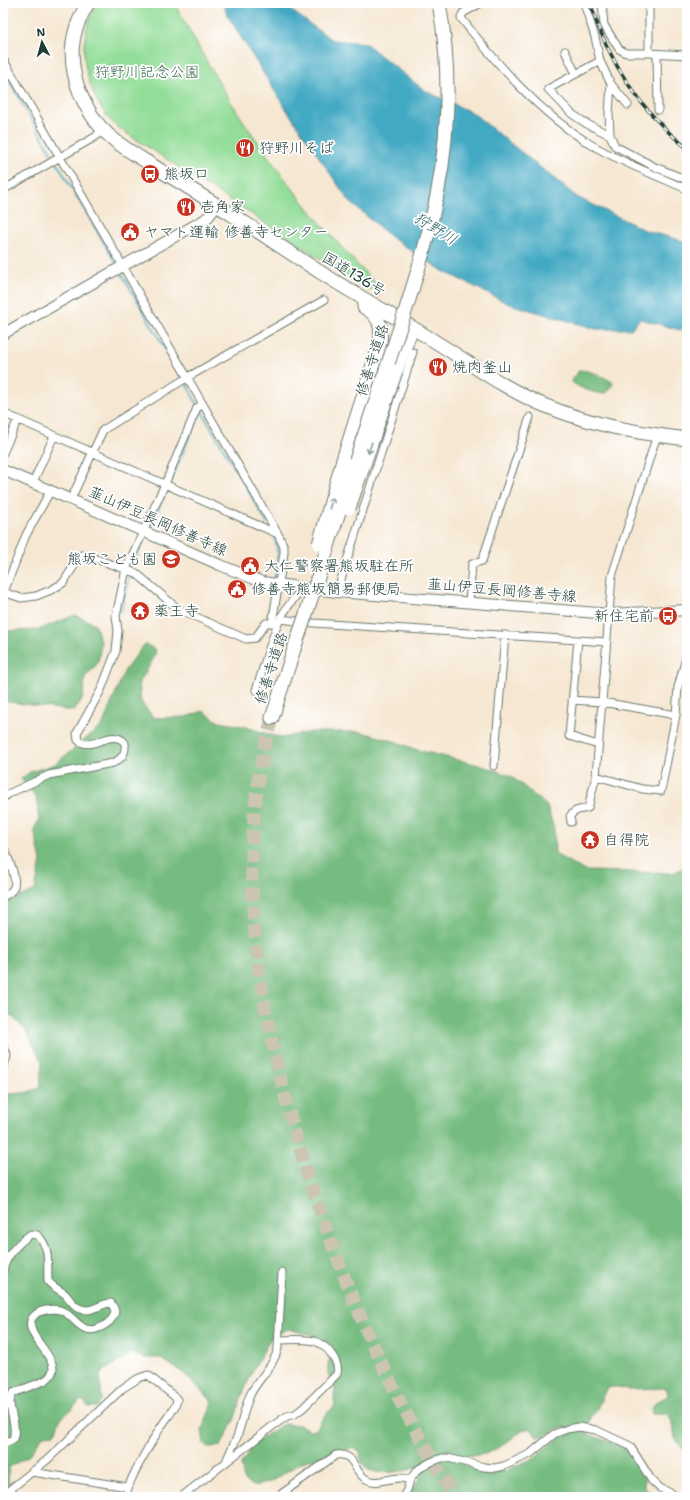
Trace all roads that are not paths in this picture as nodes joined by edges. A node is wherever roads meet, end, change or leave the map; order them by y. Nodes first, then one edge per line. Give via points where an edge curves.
1 (88, 3) edge
2 (439, 3) edge
3 (481, 3) edge
4 (584, 3) edge
5 (602, 3) edge
6 (649, 3) edge
7 (564, 51) dead end
8 (649, 53) junction
9 (658, 54) junction
10 (687, 55) edge
11 (3, 59) edge
12 (600, 61) junction
13 (576, 74) junction
14 (612, 84) junction
15 (628, 105) dead end
16 (658, 110) dead end
17 (103, 130) junction
18 (610, 135) junction
19 (60, 157) junction
20 (687, 180) edge
21 (687, 189) edge
22 (3, 190) edge
23 (217, 206) junction
24 (123, 265) junction
25 (319, 272) junction
26 (324, 300) dead end
27 (399, 320) junction
28 (412, 328) junction
29 (3, 334) edge
30 (380, 343) junction
31 (407, 353) junction
32 (188, 377) junction
33 (203, 404) junction
34 (3, 412) edge
35 (530, 417) dead end
36 (18, 419) junction
37 (386, 435) junction
38 (54, 436) junction
39 (657, 436) junction
40 (687, 439) edge
41 (92, 452) junction
42 (3, 453) edge
43 (3, 470) edge
44 (33, 482) junction
45 (165, 484) junction
46 (51, 490) junction
47 (71, 499) junction
48 (144, 532) junction
49 (278, 534) junction
50 (126, 569) junction
51 (279, 585) junction
52 (301, 588) junction
53 (4, 592) edge
54 (337, 592) junction
55 (469, 602) junction
56 (687, 610) edge
57 (306, 614) junction
58 (610, 614) junction
59 (277, 622) junction
60 (505, 635) junction
61 (578, 640) junction
62 (607, 642) junction
63 (294, 649) junction
64 (687, 655) edge
65 (256, 690) dead end
66 (572, 700) junction
67 (602, 702) junction
68 (676, 715) junction
69 (272, 718) tunnel mouth
70 (598, 745) junction
71 (494, 766) dead end
72 (596, 776) junction
73 (3, 798) edge
74 (571, 822) dead end
75 (3, 846) edge
76 (3, 897) edge
77 (3, 1047) edge
78 (3, 1066) edge
79 (3, 1271) edge
80 (282, 1272) dead end
81 (279, 1340) junction
82 (3, 1444) edge
83 (226, 1461) junction
84 (32, 1472) junction
85 (410, 1480) junction
86 (128, 1488) junction
87 (9, 1497) edge
88 (126, 1497) edge
89 (181, 1497) edge
90 (277, 1497) edge
91 (403, 1497) edge
92 (679, 1497) edge

1 - 17 highway, 国道136号 via 73,42 75,75 82,98
2 - 57 highway, 修善寺道路, bridge via 445,57 445,128 432,217 396,339
3 - 21 street via 463,13 461,18 500,66 546,110 589,143 643,171
4 - 12 street
5 - 8 street via 604,25 619,49 626,53
6 - 8 street
7 - 13 street
8 - 9 street
9 - 10 street
9 - 16 street
11 - 19 street
12 - 13 street
12 - 14 street
13 - 18 street via 548,89 572,114
14 - 15 street
14 - 18 street
17 - 19 street
17 - 23 highway, 国道136号 via 127,150
18 - 20 street via 615,146 654,167
19 - 22 street
19 - 24 street
23 - 24 main road via 204,220
23 - 25 highway, 国道136号
24 - 29 main road
24 - 32 street
25 - 27 highway, 国道136号
25 - 30 highway via 334,287 374,313 381,328
26 - 32 street
27 - 28 highway, 国道136号
27 - 30 highway
28 - 31 highway
28 - 39 highway, 国道136号 via 497,382 545,406 602,424
63 -> 30 highway, bridge via 302,607 343,460
31 - 37 street
31 - 37 street via 385,421
31 -> 57 highway, bridge via 396,371 316,599
32 - 33 street
32 - 41 street via 103,430
33 - 45 street via 197,408
33 - 49 street
34 - 36 street
35 - 55 street via 482,561 472,564
36 - 38 street
36 - 42 street
37 - 54 street
38 - 41 street
38 - 44 street
39 - 40 highway, 国道136号
39 - 58 street via 612,576
41 - 45 street
41 - 47 street
43 - 44 main road, 韮山伊豆長岡修善寺線
44 - 46 main road, 韮山伊豆長岡修善寺線
45 - 48 street
45 - 49 street
46 - 47 main road, 韮山伊豆長岡修善寺線
46 - 53 street via 26,535
47 - 48 main road, 韮山伊豆長岡修善寺線
48 - 50 street
48 - 51 main road, 韮山伊豆長岡修善寺線 via 255,579
49 - 51 street via 284,547
50 - 53 street via 81,555 63,583 51,590 21,598
50 - 59 street via 141,576 178,609 246,639 255,638 266,623
50 - 73 street via 116,616 116,651 101,690 77,733 78,740 84,744 116,737 125,743 125,753 113,763 49,775
51 - 52 main road, 韮山伊豆長岡修善寺線
51 - 59 street
52 - 54 main road, 韮山伊豆長岡修善寺線
52 - 59 street
54 - 55 main road, 韮山伊豆長岡修善寺線
55 - 58 main road, 韮山伊豆長岡修善寺線
56 - 58 main road, 韮山伊豆長岡修善寺線
57 - 63 highway, 修善寺道路, bridge
58 - 62 street
59 - 60 street
59 - 65 street
60 - 61 street
60 - 71 street
61 - 62 street
61 - 66 street
62 - 67 street
63 - 69 highway, 修善寺道路
64 - 68 street via 678,687
66 - 67 street
66 - 70 street via 569,736
67 - 68 street
67 - 70 street
68 - 72 street via 661,791 642,789
70 - 72 street
72 - 74 street via 588,808 572,812
75 - 76 street via 15,882 13,890
77 - 78 street via 7,1056
79 - 82 street via 16,1246 31,1234 37,1235 47,1249 48,1281 51,1285 80,1309 88,1310 110,1304 115,1314 103,1326 92,1330 80,1327 59,1310 34,1314 30,1323 31,1329 50,1359 52,1372 48,1379 11,1395 15,1434
80 - 81 street
81 - 83 street via 276,1356 250,1396
81 - 83 street via 316,1342 336,1362 337,1374 303,1408 287,1416
83 - 89 street
84 - 86 street
84 - 86 street via 123,1388 148,1375 177,1400
84 - 87 street via 9,1491
85 - 90 street via 366,1479 348,1457 342,1454 336,1455
85 - 91 street
85 - 92 street via 425,1464 442,1458 484,1467 504,1466 530,1454 554,1434 579,1427 596,1430 630,1446 652,1481
86 - 88 street

